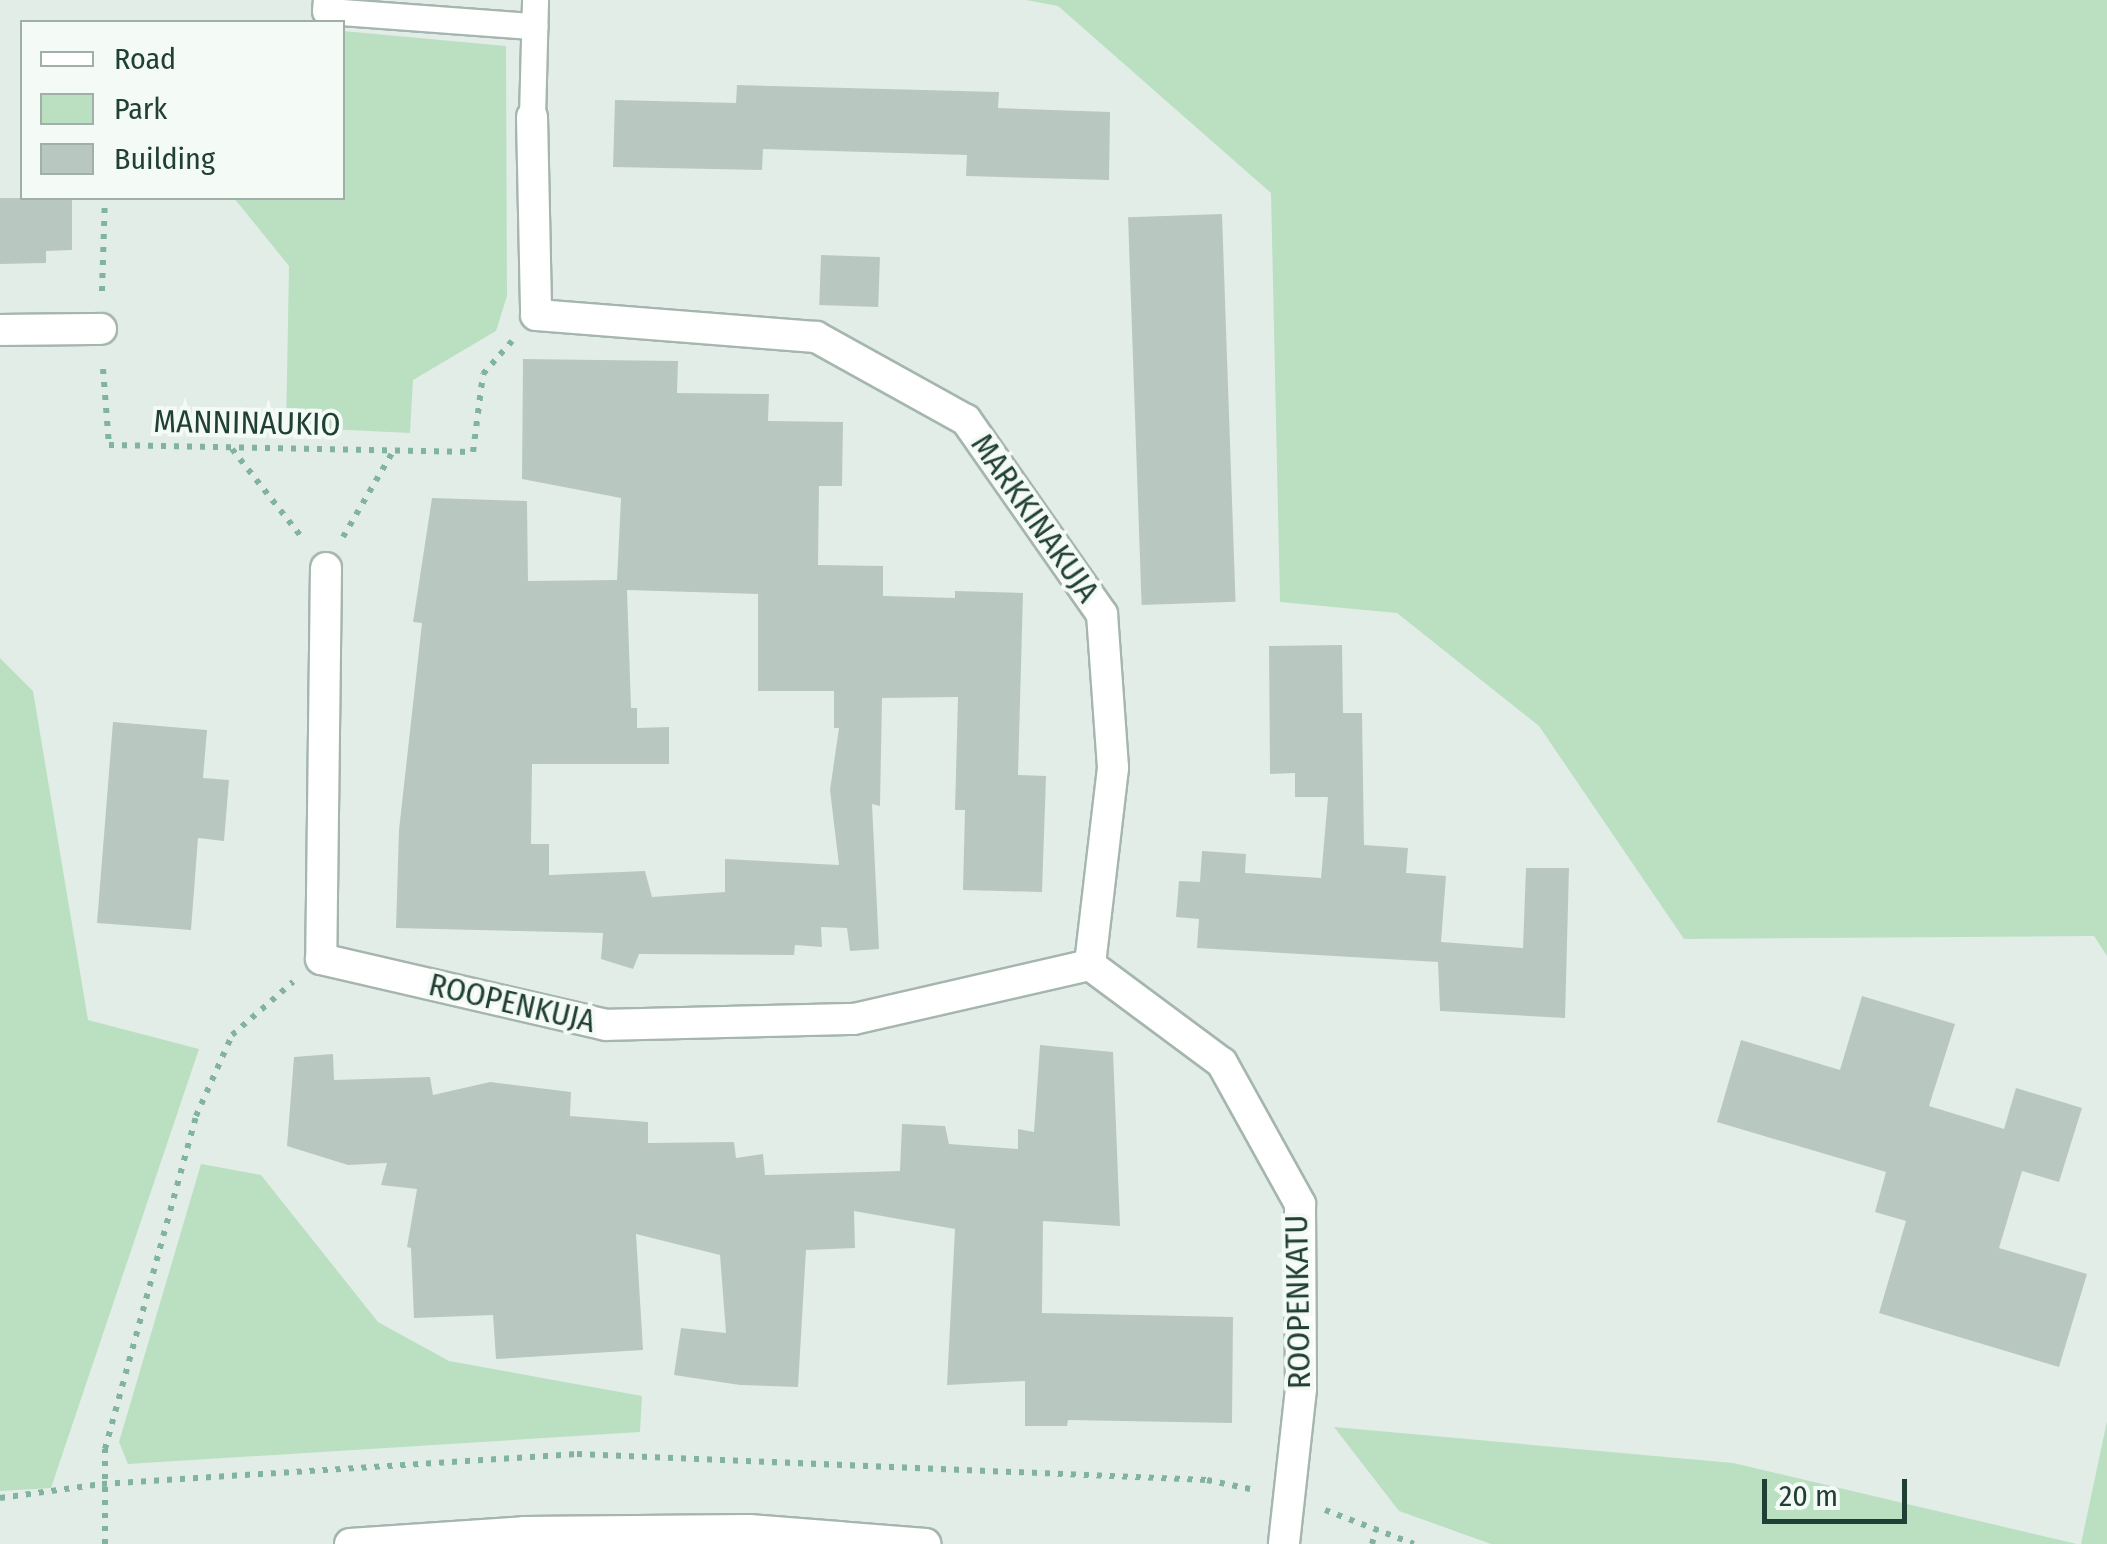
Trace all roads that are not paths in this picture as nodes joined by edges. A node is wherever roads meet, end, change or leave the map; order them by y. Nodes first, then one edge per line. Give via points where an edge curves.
1 (328, 6) edge
2 (534, 13) edge
3 (532, 117) joint
4 (100, 329) road end
5 (0, 330) edge
6 (326, 568) road end
7 (1090, 965) junction
8 (350, 1544) edge
9 (925, 1544) edge
10 (1284, 1544) edge

1 - 2 lane
2 - 3 lane
3 - 7 street, MARKKINAKUJA via 536,315 816,337 966,420 1102,614 1113,768
4 - 5 street
6 - 7 street, ROOPENKUJA via 321,959 606,1025 854,1019
7 - 10 street, ROOPENKATU via 1222,1063 1300,1204 1301,1389
8 - 9 street via 524,1532 749,1530

